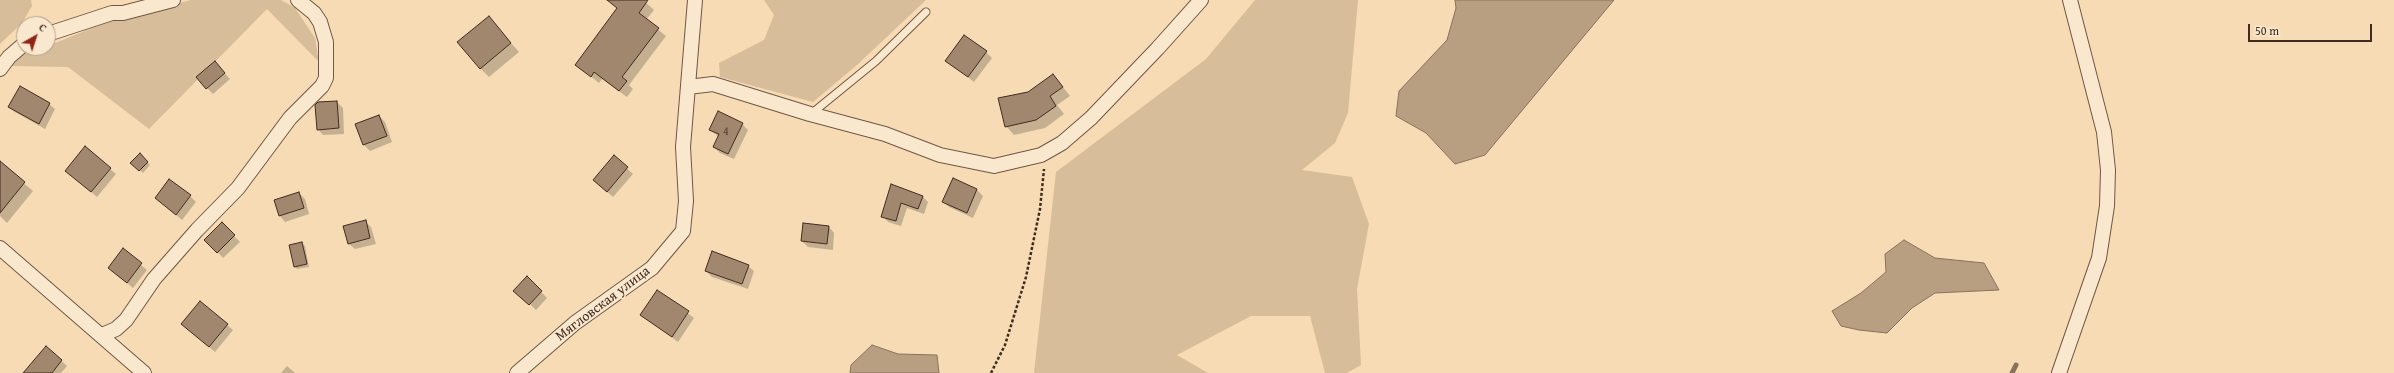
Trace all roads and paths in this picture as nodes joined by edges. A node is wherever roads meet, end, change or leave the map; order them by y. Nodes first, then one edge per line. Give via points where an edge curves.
1 (173, 0) edge
2 (298, 0) edge
3 (695, 0) edge
4 (1201, 0) edge
5 (2070, 0) edge
6 (926, 12) dead end
7 (56, 31) edge
8 (16, 51) edge
9 (0, 69) edge
10 (688, 87) junction
11 (810, 114) junction
12 (1041, 155) junction
13 (0, 248) edge
14 (102, 335) junction
15 (144, 373) edge
16 (517, 373) edge
17 (992, 373) edge
18 (2059, 373) edge

1 - 7 street via 123,13 112,13
2 - 14 street via 314,13 320,22 326,42 326,78 322,86 290,118 238,188 154,279 126,320 116,329
3 - 10 street, Мягловская улица
4 - 12 street via 1091,118 1062,143
5 - 18 street via 2104,132 2108,170 2107,206 2098,258
6 - 11 lane via 876,61
8 - 9 street
10 - 11 street via 713,84
10 - 16 street, Мягловская улица via 682,147 686,201 683,231 652,268 575,323
11 - 12 street via 885,134 940,155 994,166
12 - 17 path via 1045,170 1026,277 1005,345
13 - 14 street
14 - 15 street

